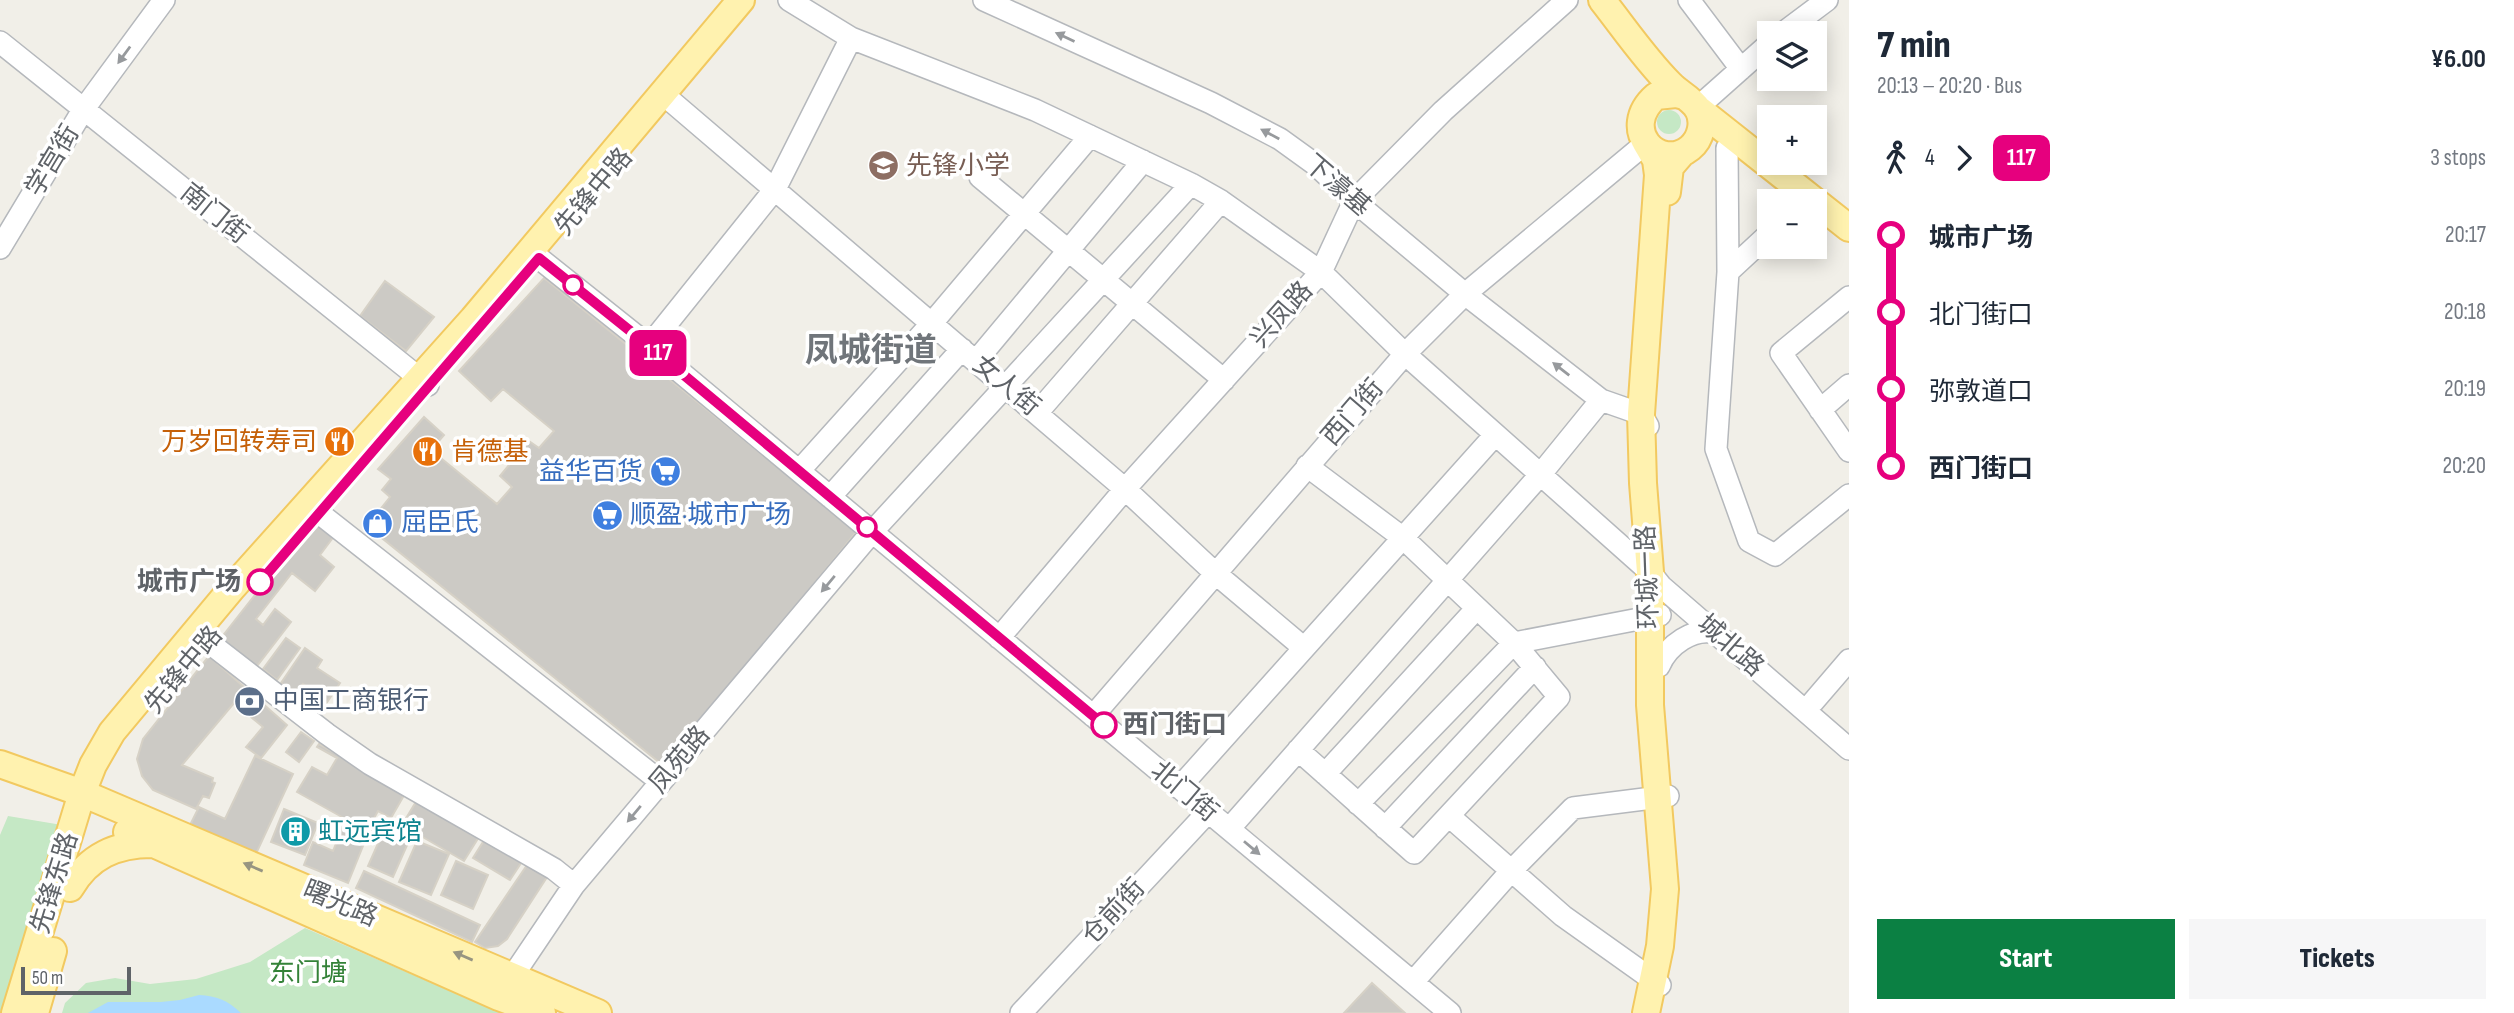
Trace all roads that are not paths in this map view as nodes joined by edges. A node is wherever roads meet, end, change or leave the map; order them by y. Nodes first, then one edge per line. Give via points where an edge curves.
1 (164, 0) edge
2 (741, 0) edge
3 (756, 0) edge
4 (789, 0) edge
5 (984, 0) edge
6 (1567, 0) edge
7 (1583, 0) edge
8 (1602, 0) edge
9 (1689, 0) edge
10 (1827, 0) edge
11 (1799, 21) edge
12 (850, 38) junction
13 (0, 43) edge
14 (1757, 55) edge
15 (1741, 69) junction
16 (671, 101) junction
17 (1691, 102) junction
18 (1647, 104) junction
19 (83, 110) junction
20 (1090, 136) junction
21 (1646, 143) junction
22 (1727, 148) junction
23 (1686, 151) junction
24 (1143, 161) junction
25 (980, 177) dead end
26 (1191, 184) junction
27 (775, 189) junction
28 (1779, 189) edge
29 (1221, 201) junction
30 (1354, 201) junction
31 (1025, 214) junction
32 (1827, 228) edge
33 (1849, 228) edge
34 (1757, 245) edge
35 (1849, 246) edge
36 (0, 248) edge
37 (1069, 251) junction
38 (534, 254) junction
39 (1321, 272) junction
40 (1728, 272) junction
41 (1104, 280) junction
42 (1465, 294) junction
43 (1849, 297) edge
44 (1132, 304) junction
45 (932, 323) junction
46 (649, 346) junction
47 (1405, 354) junction
48 (969, 355) junction
49 (1224, 380) junction
50 (423, 382) junction
51 (1849, 385) edge
52 (1006, 386) junction
53 (1601, 400) junction
54 (1820, 410) junction
55 (1037, 413) junction
56 (1646, 422) junction
57 (1495, 435) junction
58 (1849, 451) edge
59 (1307, 466) junction
60 (799, 471) junction
61 (1540, 475) junction
62 (1125, 489) junction
63 (1849, 495) edge
64 (830, 497) junction
65 (319, 513) junction
66 (872, 532) junction
67 (1403, 538) junction
68 (1215, 573) junction
69 (1658, 577) junction
70 (1448, 580) junction
71 (1477, 608) junction
72 (1655, 616) junction
73 (1716, 633) junction
74 (999, 638) junction
75 (207, 641) junction
76 (1514, 643) junction
77 (1304, 648) junction
78 (1849, 660) edge
79 (1659, 666) junction
80 (1535, 667) junction
81 (1813, 702) junction
82 (1093, 716) junction
83 (1849, 733) edge
84 (1849, 749) edge
85 (1298, 750) junction
86 (0, 764) edge
87 (1325, 774) junction
88 (661, 782) junction
89 (1179, 788) junction
90 (1664, 797) junction
91 (90, 803) junction
92 (1358, 804) junction
93 (1208, 812) junction
94 (1449, 816) junction
95 (1385, 828) junction
96 (1229, 829) junction
97 (154, 844) junction
98 (1511, 871) junction
99 (574, 885) junction
100 (70, 888) junction
101 (1413, 982) junction
102 (1656, 982) junction
103 (505, 987) junction
104 (15, 1013) edge
105 (35, 1013) edge
106 (542, 1013) edge
107 (598, 1013) edge
108 (1021, 1013) edge
109 (1450, 1013) edge
110 (1646, 1013) edge
111 (1656, 1013) edge

1 -> 19 street, 学宫街
2 - 38 main road, 先锋中路
3 - 16 main road, 先锋中路
4 - 12 street
30 -> 5 street, 下濠基 via 1280,139
6 - 30 street, 兴凤路 via 1443,111
7 - 18 main road via 1645,80
8 - 17 main road via 1671,85
9 - 15 street
10 - 11 street
12 - 20 street
12 - 27 street
13 - 19 street, 南门街
14 - 15 street
15 - 17 street
16 - 27 street, 女人街
16 - 38 main road, 先锋中路
17 - 18 main road via 1665,94
17 - 23 main road via 1702,125 1696,142
17 - 33 main road
18 - 21 main road via 1640,123
19 - 36 street, 学宫街
19 - 50 street, 南门街
20 - 24 street
20 - 31 street
21 - 23 main road via 1663,154
21 - 42 street, 西门街
21 - 56 main road, 环城一路 via 1658,175
22 - 23 main road via 1705,142
22 - 28 main road
22 - 40 street
23 - 56 main road, 环城一路 via 1668,176 1663,287
24 - 26 street
24 - 37 street
25 - 31 street
26 - 29 street
26 - 41 street, 凤苑路
27 - 45 street, 女人街
27 - 46 street
29 - 39 street
29 - 44 street
30 - 39 street, 兴凤路
30 - 42 street, 下濠基
31 - 37 street
31 - 45 street
32 - 35 main road
34 - 40 street
37 - 41 street
37 - 48 street
38 - 46 street, 北门街
38 - 50 main road, 先锋中路 via 473,319
39 - 47 street
39 - 49 street, 兴凤路
40 - 63 street via 1716,449 1749,541 1775,555
41 - 44 street
41 - 52 street, 凤苑路
42 - 47 street, 西门街
53 -> 42 street, 下濠基
43 - 54 street via 1781,353
44 - 49 street
44 - 55 street
45 - 48 street, 女人街
45 - 60 street
46 - 60 street, 北门街
47 - 57 street
47 - 59 street, 西门街
48 - 52 street, 女人街
48 - 64 street
49 - 62 street, 兴凤路
50 - 65 main road, 先锋中路
50 - 91 main road, 先锋中路 via 233,587 112,733 93,765
51 - 54 street
52 - 55 street, 女人街
52 - 66 street, 凤苑路
53 - 56 street, 下濠基
53 - 61 street
54 - 58 street
55 - 62 street, 女人街
56 - 69 main road, 环城一路
57 - 61 street
57 - 67 street
59 - 67 street
59 - 68 street, 西门街
60 - 64 street, 北门街
61 - 69 street
61 - 70 street
62 - 68 street, 女人街
62 - 74 street, 兴凤路
64 - 66 street, 北门街
65 - 75 main road, 先锋中路
65 - 88 street
66 - 74 street, 北门街
66 -> 88 street, 凤苑路
67 - 70 street
67 - 77 street
68 - 77 street, 女人街
68 - 82 street, 西门街
69 - 72 main road, 环城一路
69 - 73 street, 城北路
69 - 81 street, 城北路
70 - 71 street
70 - 85 street
71 - 76 street
71 - 87 street
72 - 76 street
72 - 79 main road, 环城一路
72 - 90 main road, 环城一路 via 1650,705
73 - 79 street via 1698,633 1678,642
73 - 84 street, 城北路
74 - 82 street, 北门街
75 - 91 main road, 先锋中路 via 118,749
75 - 99 street via 370,764 554,869
76 - 80 street
76 - 92 street
77 - 89 street
78 - 81 street
79 - 90 main road, 环城一路
80 - 94 street via 1559,697
80 - 95 street
81 - 83 street, 城北路
82 - 89 street, 北门街
85 - 87 street
85 - 96 street
86 - 91 main road, 曙光路
87 - 92 street
88 -> 99 street, 凤苑路
89 - 93 street, 北门街
90 - 98 street via 1573,808
90 - 102 main road, 环城一路 via 1665,888
91 - 97 main road, 曙光路
91 - 100 main road, 先锋中路
103 -> 91 main road, 曙光路
91 - 104 main road, 先锋东路
92 - 95 street
93 - 96 street, 北门街
93 - 108 street, 仓前街
94 - 95 street via 1414,853
94 - 98 street
96 -> 101 street, 北门街
97 - 100 main road via 125,845 101,855
97 - 103 main road, 曙光路
98 - 101 street
98 - 102 street via 1563,916
99 - 103 street, 凤苑路
100 - 105 main road, 先锋东路
101 - 109 street, 北门街
102 - 110 main road, 环城一路
102 - 111 main road, 环城一路
103 - 106 main road, 曙光路
103 - 107 main road, 曙光路

